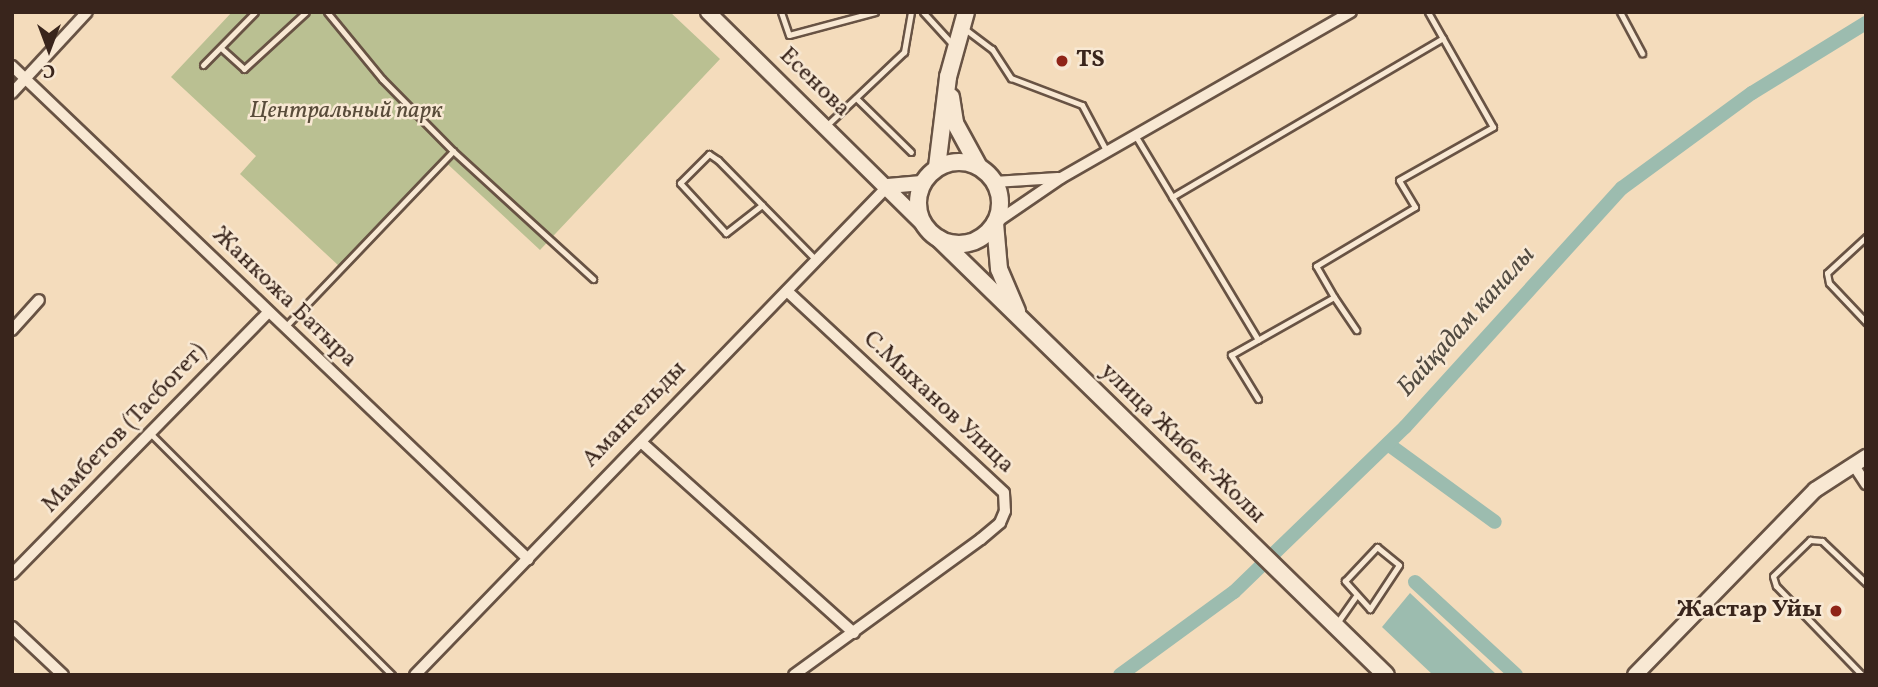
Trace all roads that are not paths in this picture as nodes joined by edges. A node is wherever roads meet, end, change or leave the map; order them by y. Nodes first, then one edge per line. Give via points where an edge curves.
1 (88, 12) edge
2 (255, 12) edge
3 (306, 12) edge
4 (327, 12) edge
5 (708, 12) edge
6 (782, 12) edge
7 (875, 12) edge
8 (911, 12) edge
9 (922, 12) edge
10 (1351, 12) edge
11 (1428, 12) edge
12 (1620, 12) edge
13 (1335, 16) edge
14 (964, 20) edge
15 (1443, 38) junction
16 (221, 48) junction
17 (956, 48) junction
18 (1642, 53) dead end
19 (203, 65) dead end
20 (12, 66) edge
21 (948, 77) junction
22 (26, 79) junction
23 (12, 93) edge
24 (856, 98) junction
25 (826, 127) junction
26 (1135, 135) junction
27 (453, 151) junction
28 (911, 152) dead end
29 (1107, 152) junction
30 (937, 167) junction
31 (979, 167) junction
32 (1060, 178) junction
33 (994, 181) junction
34 (922, 183) junction
35 (888, 186) junction
36 (1172, 197) junction
37 (762, 205) junction
38 (995, 223) junction
39 (923, 224) junction
40 (1866, 237) edge
41 (939, 239) junction
42 (816, 259) junction
43 (593, 279) dead end
44 (787, 290) junction
45 (1334, 297) junction
46 (39, 300) dead end
47 (268, 313) junction
48 (1019, 317) junction
49 (1866, 322) edge
50 (284, 328) junction
51 (12, 330) edge
52 (1356, 330) dead end
53 (1258, 340) junction
54 (1258, 399) dead end
55 (151, 434) junction
56 (641, 442) junction
57 (1860, 461) edge
58 (1866, 484) edge
59 (528, 559) junction
60 (12, 574) edge
61 (1866, 583) edge
62 (1355, 597) junction
63 (1335, 626) junction
64 (12, 627) edge
65 (853, 633) junction
66 (63, 675) edge
67 (392, 675) edge
68 (415, 675) edge
69 (793, 675) edge
70 (1386, 675) edge
71 (1634, 675) edge
72 (1862, 675) edge

1 - 22 street
2 - 16 lane
3 - 16 lane via 244,69
4 - 27 lane via 382,79
5 - 25 street, Есенова
6 - 7 lane via 789,35
8 - 24 lane via 904,52
9 - 17 lane
10 - 13 street
11 - 15 lane
12 - 18 lane
13 - 26 street
14 - 17 main road
14 - 29 lane via 1011,78 1082,105
15 - 36 lane
15 - 45 lane via 1493,127 1399,180 1415,208 1317,266
16 - 19 lane
17 - 21 main road
20 - 22 street, Жанкожа Батыра
21 - 30 main road
21 - 31 main road via 955,123
22 - 23 street
22 - 47 street, Жанкожа Батыра
24 - 25 lane
24 - 28 lane
25 - 35 street, Есенова
26 - 29 street
26 - 36 lane
27 - 43 lane
27 - 50 lane
29 - 32 street
30 - 31 main road via 958,161
30 - 34 main road
31 - 33 main road
32 - 33 street
32 - 38 street
33 - 38 main road via 1000,202
34 - 35 street
34 - 39 main road via 917,204
35 - 39 street, Есенова
35 - 42 street, Амангельды
36 - 53 lane
37 - 37 lane via 709,155 680,183 726,233
37 - 42 lane
38 - 41 main road via 980,238 960,244
38 - 48 main road via 999,269
39 - 41 main road
40 - 49 lane via 1827,273 1829,284
41 - 48 main road, улица Жибек-Жолы
42 - 44 street, Амангельды
44 - 56 street, Амангельды
44 - 65 street, С.Мыханов Улица via 1004,493 1000,523
45 - 52 lane
45 - 53 lane
46 - 51 street
47 - 50 street, Жанкожа Батыра
47 - 55 street, Мамбетов (Тасбогет)
48 - 63 main road, улица Жибек-Жолы
50 - 59 street, Жанкожа Батыра
53 - 54 lane via 1231,355
55 - 60 street, Мамбетов (Тасбогет)
55 - 67 lane
56 - 59 street, Амангельды
56 - 65 street
57 - 58 street
57 - 71 street via 1815,490
59 - 68 street, Амангельды
61 - 72 lane via 1822,541 1810,540 1773,576 1776,586
62 - 62 lane via 1370,608 1399,565 1377,547 1345,582
62 - 63 lane
63 - 70 main road, улица Жибек-Жолы
64 - 66 street
65 - 69 street, С.Мыханов Улица

